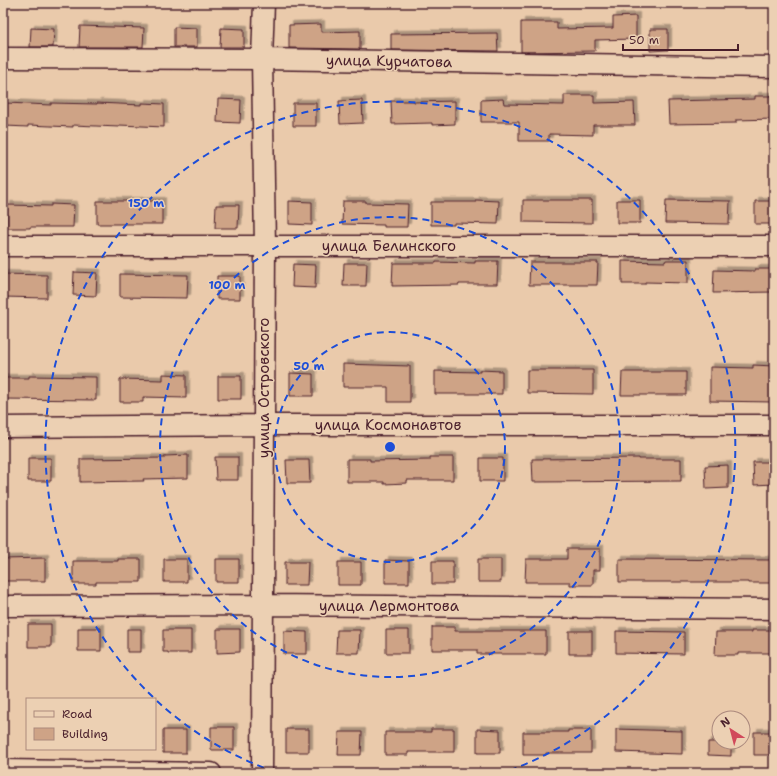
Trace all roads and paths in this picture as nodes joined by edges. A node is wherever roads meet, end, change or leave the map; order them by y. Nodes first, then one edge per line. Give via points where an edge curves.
1 (264, 3) edge
2 (3, 58) edge
3 (262, 59) junction
4 (774, 67) edge
5 (3, 246) edge
6 (265, 246) junction
7 (774, 246) edge
8 (264, 425) junction
9 (774, 425) edge
10 (3, 427) edge
11 (262, 605) junction
12 (3, 606) edge
13 (774, 609) edge
14 (3, 770) edge
15 (212, 773) edge
16 (262, 773) edge

1 - 3 street, улица Островского
2 - 3 street, улица Курчатова
3 - 4 street, улица Курчатова
3 - 6 street, улица Островского
5 - 6 street, улица Белинского
6 - 7 street, улица Белинского
6 - 8 street, улица Островского
8 - 9 street, улица Космонавтов
8 - 10 street, улица Космонавтов
8 - 11 street, улица Островского
11 - 12 street, улица Лермонтова
11 - 13 street, улица Лермонтова
11 - 16 street, улица Островского
14 - 15 street

